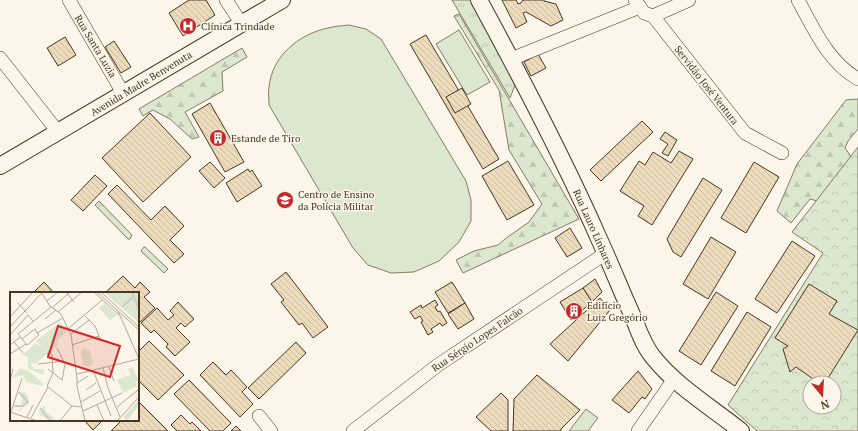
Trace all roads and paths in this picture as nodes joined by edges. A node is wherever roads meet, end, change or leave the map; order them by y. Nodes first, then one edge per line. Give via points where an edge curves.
1 (68, 0) edge
2 (226, 0) edge
3 (282, 0) edge
4 (479, 0) edge
5 (689, 0) edge
6 (798, 0) edge
7 (637, 4) edge
8 (653, 16) junction
9 (241, 23) junction
10 (0, 58) edge
11 (511, 59) junction
12 (858, 78) edge
13 (123, 93) junction
14 (58, 132) junction
15 (782, 153) dead end
16 (0, 166) edge
17 (606, 253) junction
18 (674, 379) junction
19 (259, 416) dead end
20 (734, 429) edge
21 (271, 431) edge
22 (353, 431) edge
23 (638, 431) edge

1 - 13 street, Rua Santa Luzia
2 - 9 street
3 - 9 main road, Avenida Madre Benvenuta
4 - 11 main road, Rua Lauro Linhares
5 - 8 street
6 - 12 street via 824,47 840,65
7 - 8 street, Servidão José Ventura via 644,13
7 - 11 street, Servidão José Ventura
8 - 15 street, Servidão José Ventura via 745,133
9 - 13 main road, Avenida Madre Benvenuta
10 - 14 street
11 - 17 main road, Rua Lauro Linhares via 556,145
13 - 14 main road, Avenida Madre Benvenuta
14 - 16 main road, Avenida Madre Benvenuta
17 - 18 main road, Rua Lauro Linhares via 643,340 652,356
17 - 22 street, Rua Sérgio Lopes Falcão via 438,364
18 - 20 main road, Rua Lauro Linhares
18 - 23 street
19 - 21 street

